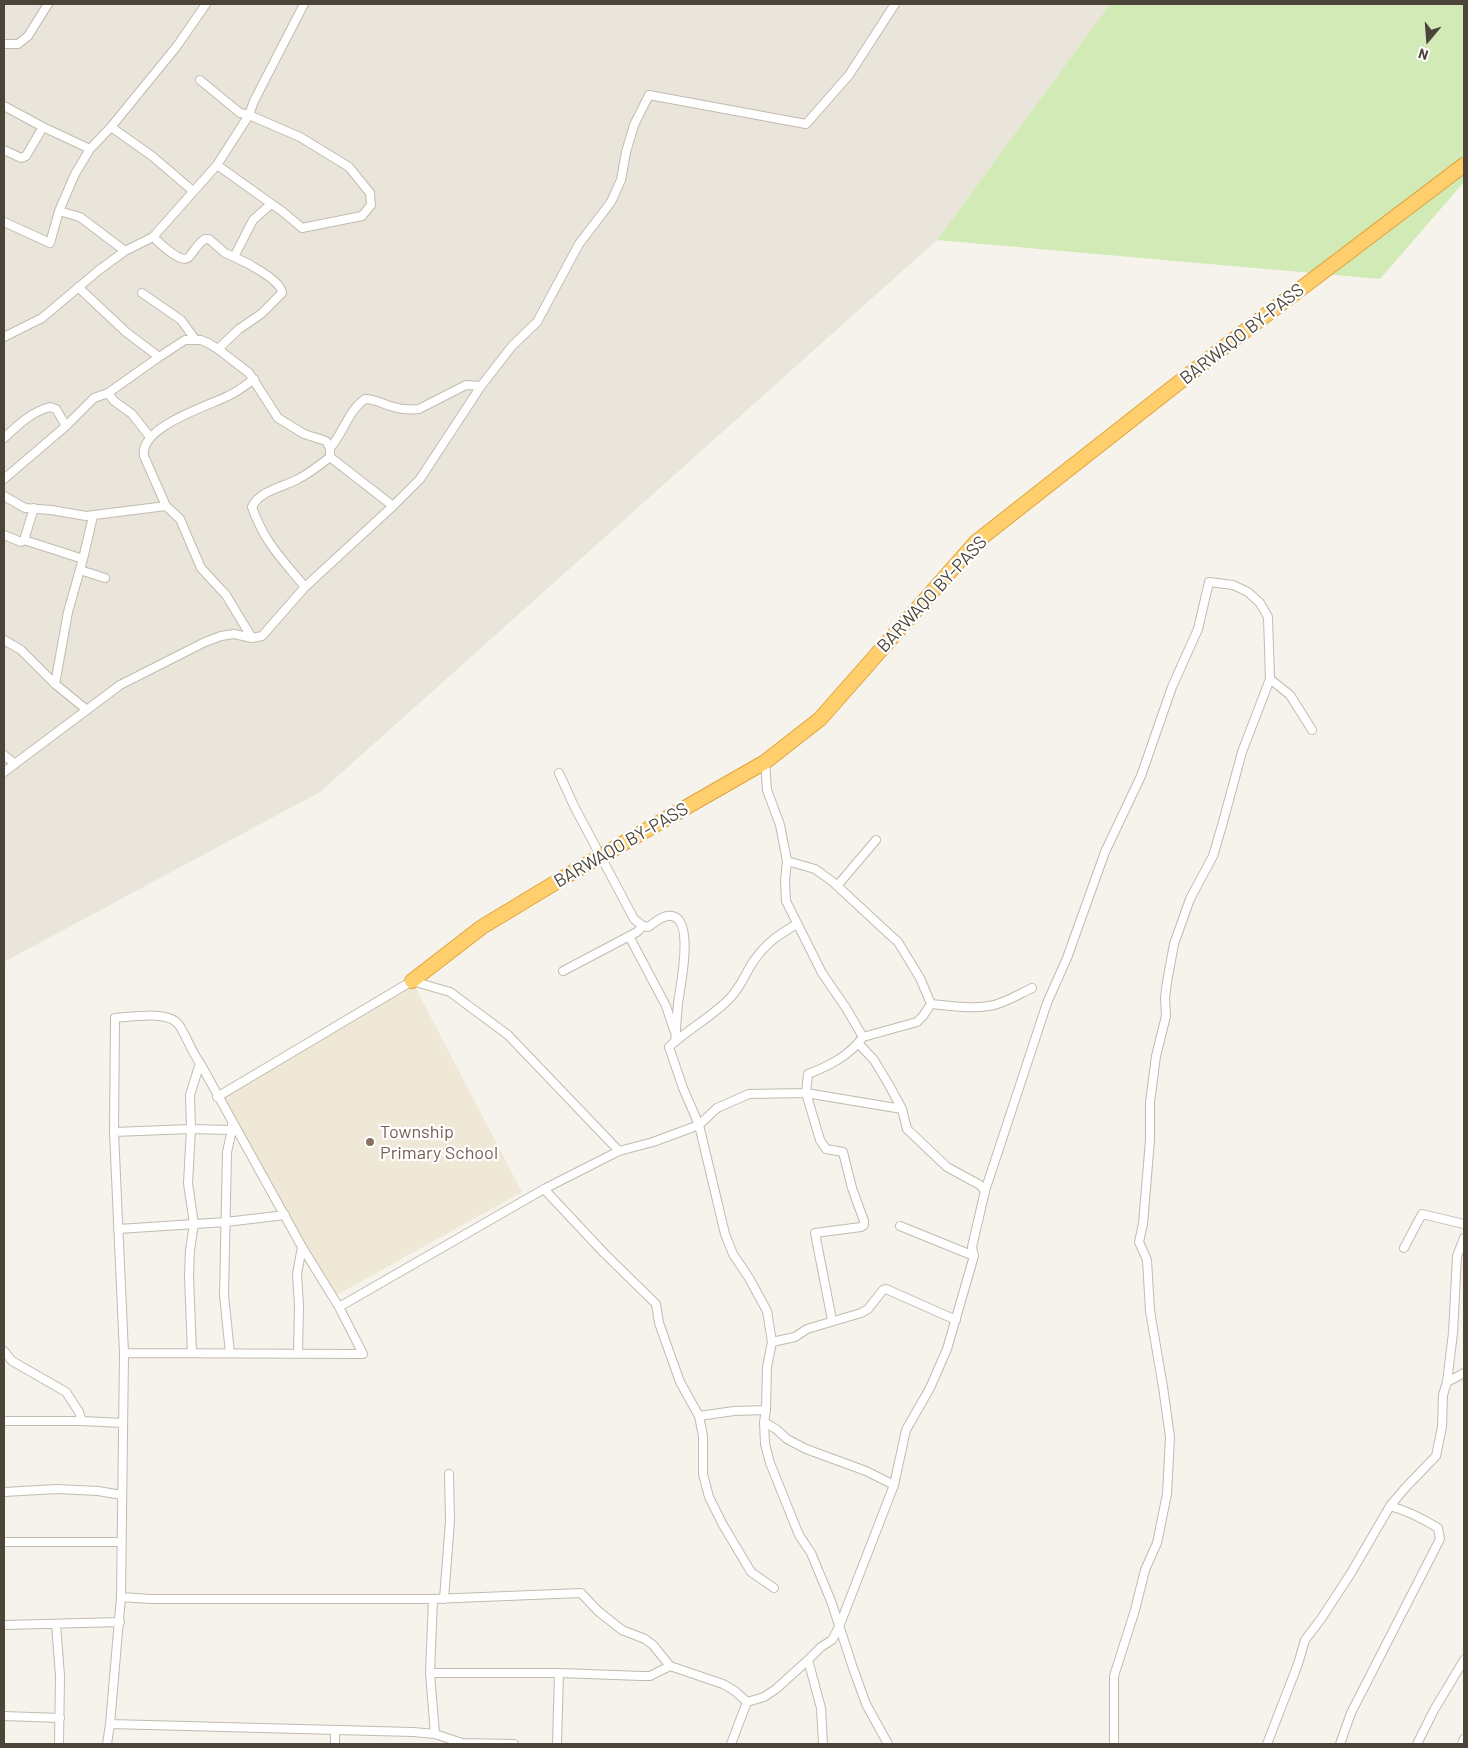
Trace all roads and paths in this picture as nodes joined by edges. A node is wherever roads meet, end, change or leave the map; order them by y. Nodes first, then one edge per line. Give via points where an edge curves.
1 (48, 4) edge
2 (206, 4) edge
3 (304, 4) edge
4 (896, 4) edge
5 (4, 44) edge
6 (200, 80) dead end
7 (4, 106) edge
8 (249, 115) junction
9 (43, 126) junction
10 (110, 127) junction
11 (90, 149) junction
12 (4, 150) edge
13 (217, 165) junction
14 (1464, 165) edge
15 (194, 190) junction
16 (271, 204) junction
17 (60, 211) junction
18 (4, 222) edge
19 (153, 237) junction
20 (125, 251) junction
21 (234, 256) junction
22 (78, 288) junction
23 (142, 292) dead end
24 (4, 337) edge
25 (195, 339) junction
26 (218, 348) junction
27 (159, 357) junction
28 (254, 379) junction
29 (481, 386) junction
30 (108, 393) junction
31 (66, 426) junction
32 (150, 437) junction
33 (4, 438) edge
34 (330, 448) junction
35 (330, 457) junction
36 (4, 479) edge
37 (4, 496) edge
38 (166, 506) junction
39 (393, 506) junction
40 (34, 508) junction
41 (92, 516) junction
42 (4, 535) edge
43 (24, 540) junction
44 (83, 559) junction
45 (80, 570) junction
46 (105, 578) dead end
47 (305, 587) junction
48 (252, 638) junction
49 (4, 640) edge
50 (1270, 679) junction
51 (55, 684) junction
52 (87, 710) junction
53 (1312, 730) dead end
54 (4, 754) edge
55 (766, 762) junction
56 (15, 764) junction
57 (4, 772) edge
58 (559, 774) dead end
59 (876, 840) dead end
60 (601, 857) junction
61 (787, 861) junction
62 (837, 886) junction
63 (797, 924) junction
64 (643, 926) junction
65 (629, 936) junction
66 (563, 971) dead end
67 (412, 981) junction
68 (1032, 988) dead end
69 (931, 1004) junction
70 (675, 1038) junction
71 (860, 1040) junction
72 (200, 1063) junction
73 (806, 1093) junction
74 (217, 1097) junction
75 (902, 1109) junction
76 (699, 1125) junction
77 (232, 1126) junction
78 (191, 1129) junction
79 (114, 1132) junction
80 (619, 1151) junction
81 (544, 1189) junction
82 (985, 1191) junction
83 (285, 1215) junction
84 (226, 1222) junction
85 (194, 1224) junction
86 (1464, 1224) edge
87 (900, 1226) dead end
88 (118, 1228) junction
89 (1464, 1238) edge
90 (302, 1248) junction
91 (1404, 1248) dead end
92 (974, 1256) junction
93 (1461, 1256) edge
94 (339, 1307) junction
95 (832, 1320) junction
96 (956, 1320) junction
97 (772, 1342) junction
98 (4, 1351) edge
99 (124, 1353) junction
100 (192, 1353) junction
101 (230, 1353) junction
102 (298, 1354) junction
103 (1464, 1373) edge
104 (1447, 1382) junction
105 (766, 1410) junction
106 (699, 1416) junction
107 (4, 1421) edge
108 (82, 1421) junction
109 (764, 1422) junction
110 (123, 1423) junction
111 (449, 1474) dead end
112 (894, 1485) junction
113 (4, 1492) edge
114 (122, 1495) junction
115 (1390, 1506) junction
116 (4, 1542) edge
117 (121, 1542) junction
118 (774, 1588) dead end
119 (121, 1597) junction
120 (433, 1599) junction
121 (444, 1599) junction
122 (120, 1622) junction
123 (56, 1624) junction
124 (4, 1625) edge
125 (839, 1627) junction
126 (808, 1660) junction
127 (1464, 1660) edge
128 (670, 1666) junction
129 (430, 1673) junction
130 (560, 1674) junction
131 (747, 1702) junction
132 (4, 1716) edge
133 (60, 1718) junction
134 (110, 1724) junction
135 (335, 1731) junction
136 (435, 1734) junction
137 (1464, 1739) edge
138 (59, 1744) edge
139 (107, 1744) edge
140 (335, 1744) edge
141 (462, 1744) edge
142 (514, 1744) edge
143 (556, 1744) edge
144 (563, 1744) edge
145 (731, 1744) edge
146 (823, 1744) edge
147 (888, 1744) edge
148 (1114, 1744) edge
149 (1267, 1744) edge
150 (1340, 1744) edge
151 (1417, 1744) edge
152 (1462, 1744) edge

1 - 5 street via 28,36 18,44
2 - 10 street via 177,46
3 - 8 street
4 - 29 street via 848,75 806,124 649,95 634,125 621,180 611,202 579,244 537,322 512,346
6 - 8 street via 240,112
7 - 9 street
8 - 13 street
8 - 16 street via 300,137 348,167 370,193 371,205 362,216 302,228
9 - 11 street
9 - 12 street via 26,156 21,158
10 - 11 street
10 - 15 street
11 - 17 street via 75,174
13 - 15 street
13 - 16 street
14 - 55 highway, BARWAQO BY-PASS via 1233,340 976,542 820,719
15 - 19 street
16 - 21 street via 253,220
17 - 18 street via 50,243
17 - 20 street via 80,217
19 - 20 street
19 - 21 street via 184,260 206,239
20 - 22 street
21 - 26 street via 256,268 281,288 282,293
22 - 24 street via 42,318
22 - 27 street
23 - 25 street via 181,320
25 - 26 street
25 - 27 street via 185,340
26 - 28 street
27 - 30 street
28 - 32 street via 229,396 189,412
28 - 34 street via 278,418 304,434 326,441
29 - 34 street via 466,385 411,410 365,400 353,409 339,438
29 - 39 street via 420,479
30 - 31 street via 94,398
30 - 32 street via 114,402 132,414
31 - 33 street via 56,409 50,407 23,420
31 - 36 street
32 - 38 street via 144,447 144,456
34 - 35 street
35 - 39 street
35 - 47 street via 298,480 269,492 252,507 272,548
37 - 40 street via 21,506
38 - 41 street
38 - 48 street via 180,519 201,568 226,595
39 - 47 street
40 - 41 street
40 - 43 street
41 - 44 street
42 - 43 street via 21,542
43 - 44 street
44 - 45 street
45 - 46 street
45 - 51 street via 68,612
47 - 48 street via 262,636
48 - 52 street via 234,634 205,642 120,685
49 - 51 street via 21,650
50 - 53 street via 1290,695
50 - 82 street via 1268,617 1260,603 1234,585 1209,582 1198,629 1172,687 1141,776 1105,852 1067,958 1047,1003
50 - 148 street via 1242,752 1213,856 1190,899 1174,944 1165,998 1166,1016 1156,1056 1150,1102 1144,1215 1139,1242 1147,1260 1150,1311 1170,1437 1167,1494 1157,1543 1145,1570 1114,1676
51 - 52 street
52 - 56 street
54 - 56 street
55 - 60 highway, BARWAQO BY-PASS
55 - 61 street via 767,790 780,826
56 - 57 street
58 - 60 street
59 - 62 street
60 - 64 street via 634,919
60 - 67 highway, BARWAQO BY-PASS via 482,927
61 - 62 street via 815,869
61 - 63 street via 786,901
62 - 69 street via 898,942 920,978
63 - 70 street via 772,939 730,998 707,1019
63 - 71 street via 822,972 846,1008
64 - 65 street
64 - 70 street via 648,927 662,917 672,916 679,919 682,927 684,952
65 - 66 street
65 - 70 street via 666,1006
67 - 74 street
67 - 80 street via 450,992 508,1035
68 - 69 street via 990,1006
69 - 71 street via 917,1022
70 - 76 street via 670,1047
71 - 73 street via 829,1066 808,1074
71 - 75 street
72 - 74 street
72 - 78 street via 190,1095
72 - 79 street via 191,1052 179,1024 167,1016 116,1018
73 - 75 street
73 - 76 street via 749,1094 717,1108
73 - 95 street via 820,1140 826,1148 843,1152 864,1221 861,1227 815,1233
74 - 77 street
75 - 82 street via 907,1129 947,1167
76 - 80 street
76 - 97 street via 725,1234 733,1254 767,1311
77 - 78 street
77 - 83 street
77 - 84 street via 227,1152
78 - 79 street
78 - 85 street via 188,1183
79 - 88 street
80 - 81 street
81 - 94 street
81 - 106 street via 656,1304 658,1323 680,1382
82 - 92 street via 972,1247
83 - 84 street
83 - 90 street
84 - 85 street
84 - 101 street via 224,1294
85 - 88 street
85 - 100 street via 189,1276
86 - 91 street via 1422,1214
87 - 92 street
88 - 99 street
89 - 93 street
90 - 94 street
90 - 102 street via 297,1274
92 - 96 street
93 - 104 street
94 - 102 street via 363,1354
95 - 96 street via 868,1309 886,1289
95 - 97 street via 794,1337
96 - 112 street via 930,1388 906,1430
97 - 105 street via 767,1367
98 - 108 street via 12,1360 66,1392
99 - 100 street
99 - 110 street
100 - 101 street
101 - 102 street
103 - 104 street
104 - 115 street via 1436,1456
105 - 106 street
105 - 109 street
106 - 118 street via 703,1436 703,1474 709,1497 751,1572
107 - 108 street
108 - 110 street
109 - 112 street via 806,1449
109 - 125 street via 770,1463 799,1535 821,1574
110 - 114 street
111 - 121 street via 450,1521
112 - 125 street
113 - 114 street via 57,1489
114 - 117 street
115 - 149 street via 1352,1573 1305,1640
115 - 150 street via 1423,1518 1438,1528 1440,1539 1351,1713
116 - 117 street
117 - 119 street
119 - 120 street
119 - 122 street
120 - 121 street
120 - 129 street
121 - 128 street via 581,1593 622,1630 653,1645
122 - 123 street
122 - 134 street
123 - 124 street
123 - 133 street
125 - 126 street via 832,1640
125 - 147 street via 866,1704
126 - 131 street via 770,1693
126 - 146 street via 821,1708
127 - 151 street
128 - 130 street via 650,1676
128 - 131 street via 723,1684
129 - 130 street
129 - 136 street
130 - 143 street
131 - 145 street
132 - 133 street
133 - 138 street
134 - 135 street
134 - 139 street
135 - 136 street
135 - 140 street
136 - 141 street
137 - 152 street
141 - 142 street
143 - 144 street

